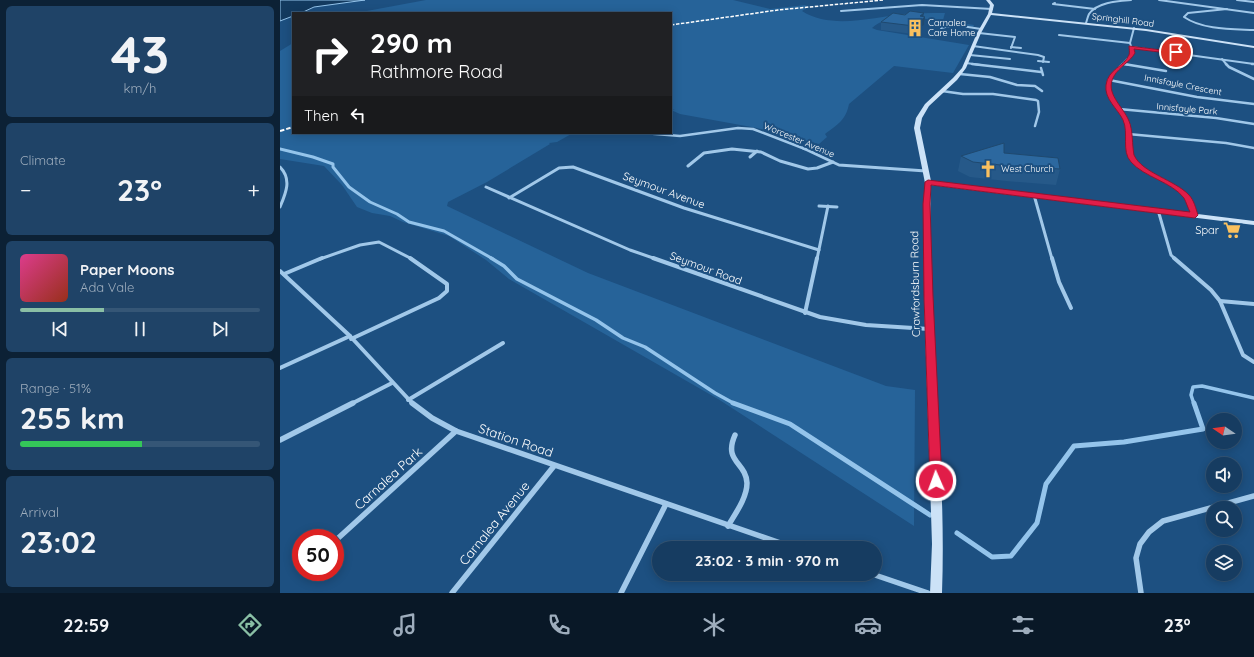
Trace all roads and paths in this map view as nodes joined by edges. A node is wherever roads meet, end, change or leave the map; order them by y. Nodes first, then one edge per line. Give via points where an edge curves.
1 (988, 0) edge
2 (1131, 0) edge
3 (1159, 0) edge
4 (1237, 0) edge
5 (1254, 2) edge
6 (1054, 3) dead end
7 (1095, 9) junction
8 (1227, 9) junction
9 (991, 11) junction
10 (841, 12) dead end
11 (1254, 13) edge
12 (1086, 23) junction
13 (941, 28) dead end
14 (1134, 28) junction
15 (1254, 30) edge
16 (980, 31) junction
17 (1059, 35) dead end
18 (1130, 43) junction
19 (973, 46) junction
20 (1131, 47) junction
21 (1254, 47) edge
22 (1021, 48) dead end
23 (970, 54) junction
24 (1010, 59) dead end
25 (1222, 59) junction
26 (1038, 61) dead end
27 (1043, 62) junction
28 (1049, 62) dead end
29 (966, 63) junction
30 (1124, 64) junction
31 (1254, 64) edge
32 (1041, 68) dead end
33 (1166, 71) dead end
34 (1040, 72) junction
35 (960, 74) junction
36 (1043, 75) dead end
37 (1254, 79) edge
38 (1109, 80) junction
39 (1035, 86) junction
40 (1042, 86) dead end
41 (942, 91) junction
42 (1042, 91) dead end
43 (1254, 104) edge
44 (1119, 110) junction
45 (1254, 124) edge
46 (1035, 126) dead end
47 (655, 134) edge
48 (1128, 134) junction
49 (1254, 148) edge
50 (757, 151) junction
51 (750, 157) dead end
52 (834, 162) junction
53 (688, 166) dead end
54 (280, 167) edge
55 (926, 172) junction
56 (928, 182) junction
57 (486, 187) dead end
58 (1034, 195) junction
59 (509, 198) junction
60 (819, 206) dead end
61 (828, 206) junction
62 (280, 207) edge
63 (837, 207) dead end
64 (1158, 210) junction
65 (1195, 215) junction
66 (1254, 223) edge
67 (819, 250) junction
68 (282, 273) edge
69 (1220, 301) junction
70 (1254, 304) edge
71 (1072, 308) dead end
72 (805, 313) junction
73 (929, 329) junction
74 (350, 338) junction
75 (503, 343) dead end
76 (1254, 362) edge
77 (280, 368) edge
78 (392, 383) junction
79 (408, 400) junction
80 (456, 431) junction
81 (735, 435) dead end
82 (280, 440) edge
83 (554, 466) junction
84 (1254, 496) edge
85 (666, 504) junction
86 (728, 526) junction
87 (344, 533) edge
88 (774, 541) edge
89 (882, 577) edge
90 (452, 593) edge
91 (621, 593) edge
92 (928, 593) edge
93 (936, 593) edge
94 (1141, 593) edge

1 - 9 main road via 992,5
2 - 7 street
3 - 8 street
4 - 5 street
6 - 7 street
7 - 12 street via 1089,14
8 - 11 street
8 - 15 street via 1188,13 1184,17 1207,25
9 - 10 street via 922,5
9 - 12 main road, Springhill Road
9 - 16 main road, Crawfordsburn Road
12 - 14 main road, Springhill Road
13 - 16 street via 950,25
14 - 18 street
14 - 21 main road, Springhill Road
16 - 19 main road, Crawfordsburn Road
16 - 22 street via 1015,37 1011,48
17 - 18 street
18 - 20 street
19 - 23 main road, Crawfordsburn Road
19 - 27 street via 1038,55 1044,57
20 - 25 street
20 - 30 street via 1132,53
23 - 24 street
23 - 29 main road, Crawfordsburn Road
25 - 31 street
25 - 37 street via 1229,67
26 - 27 street
27 - 28 street
29 - 34 street
29 - 35 main road, Crawfordsburn Road
30 - 33 street
30 - 38 street
32 - 34 street
34 - 36 street
35 - 39 street
35 - 41 main road, Crawfordsburn Road
38 - 43 street, Innisfayle Crescent via 1197,97
38 - 44 street via 1109,92
39 - 40 street
39 - 42 street
41 - 46 street via 1036,100 1039,112
41 - 55 main road, Crawfordsburn Road via 927,105 918,123 917,133
44 - 45 street, Innisfayle Park via 1216,118
44 - 48 street via 1127,121
47 - 52 street, Worcester Avenue via 680,136 738,128 753,129
48 - 49 street
48 - 65 street via 1130,155 1133,160 1187,197
50 - 51 street
50 - 52 street via 780,162 808,169
50 - 53 street via 736,149 708,152
52 - 55 street, Worcester Avenue via 855,167
54 - 62 street via 288,181
55 - 56 main road, Crawfordsburn Road
56 - 58 main road
56 - 73 main road, Crawfordsburn Road
57 - 59 street, Seymour Road
58 - 64 main road
58 - 71 street via 1059,282
59 - 67 street, Seymour Avenue via 559,168 573,167 684,208
59 - 72 street, Seymour Road via 630,250
60 - 61 street
61 - 63 street
61 - 67 street
64 - 65 main road
64 - 69 street via 1174,260 1211,290
65 - 66 main road
67 - 72 street
68 - 74 street, Station Road
68 - 74 street via 360,244 379,242 401,253 447,284 447,291 439,298
69 - 70 street
69 - 76 street via 1243,355
72 - 73 street, Seymour Road via 860,324
73 - 93 main road, Crawfordsburn Road via 938,544
74 - 77 street
74 - 78 street, Station Road
75 - 79 street
78 - 79 street, Station Road
78 - 82 street
79 - 80 street, Station Road via 432,418
80 - 83 street, Station Road
80 - 87 street, Carnalea Park
81 - 86 street via 731,454 743,471 747,484
83 - 85 street, Station Road
83 - 90 street, Carnalea Avenue
84 - 94 street via 1163,521 1149,532 1140,544 1136,558
85 - 86 street, Station Road
85 - 91 street
86 - 88 street, Station Road
89 - 92 street

